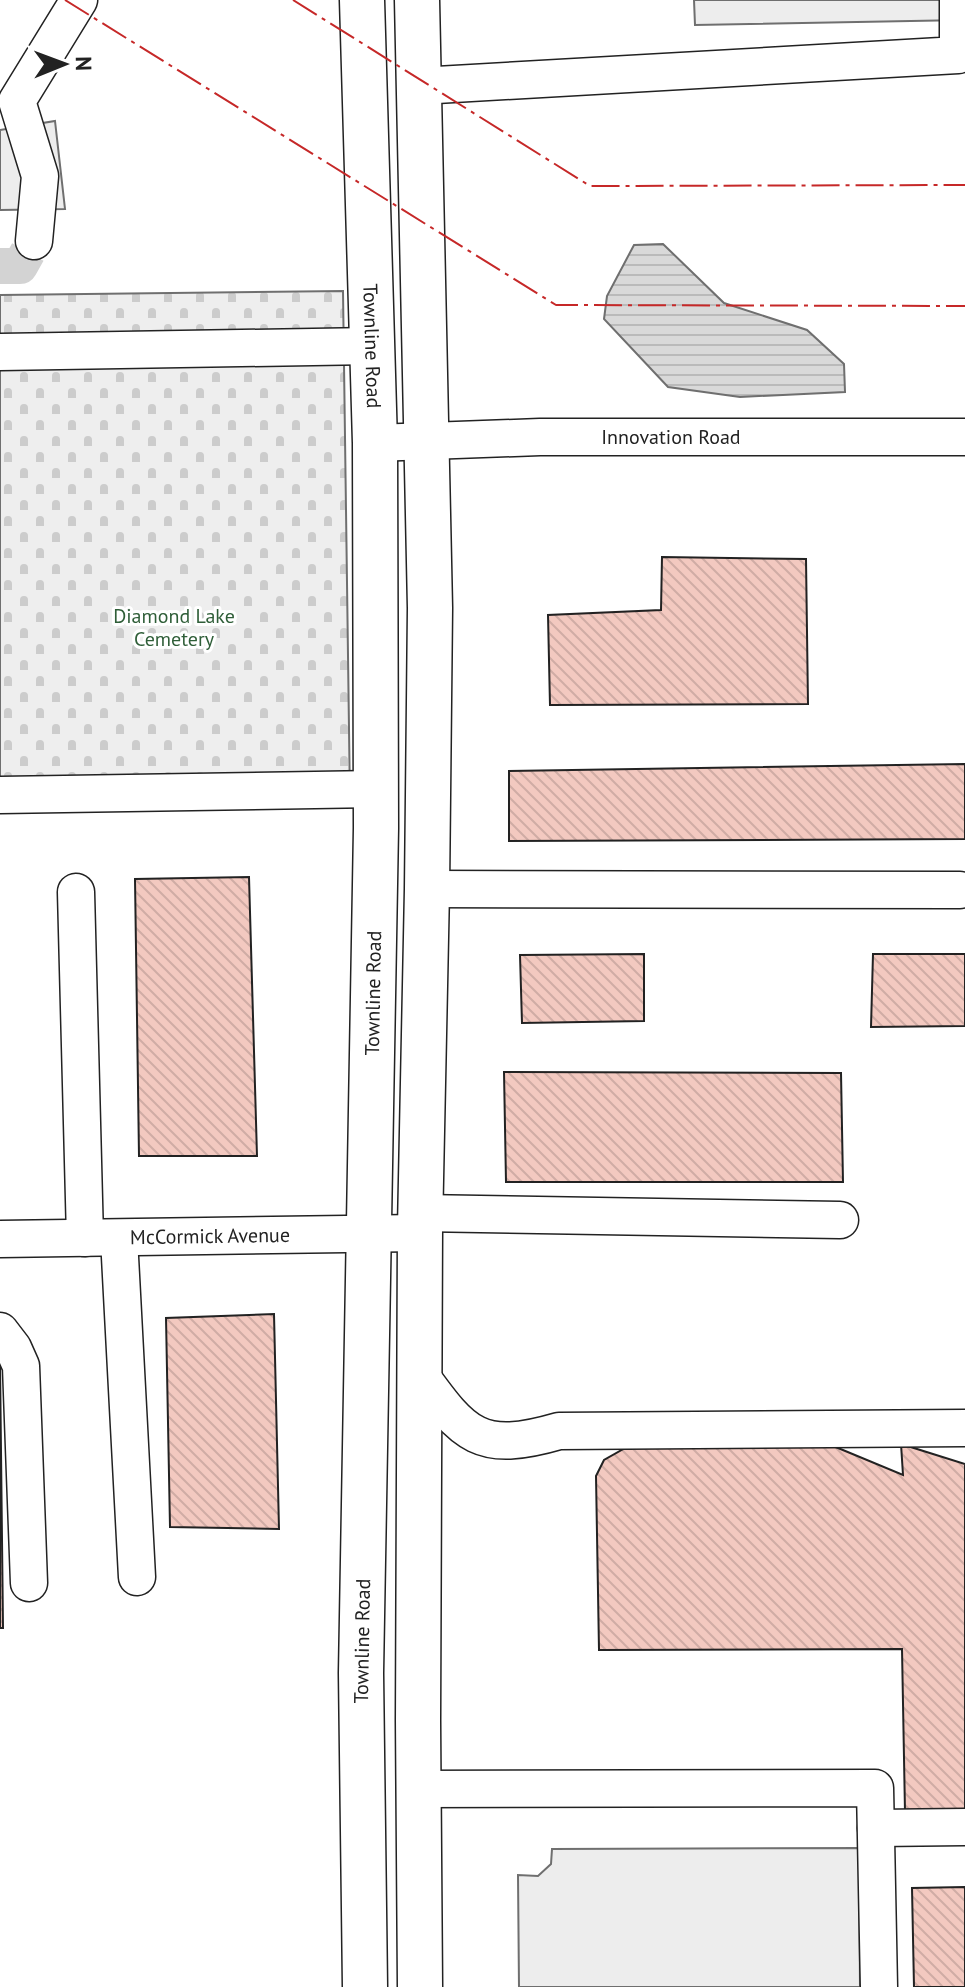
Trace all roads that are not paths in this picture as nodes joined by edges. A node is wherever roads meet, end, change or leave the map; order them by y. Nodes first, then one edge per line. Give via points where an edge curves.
1 (79, 0) edge
2 (362, 0) edge
3 (417, 0) edge
4 (958, 0) edge
5 (961, 55) edge
6 (419, 86) junction
7 (11, 116) edge
8 (34, 241) tunnel mouth
9 (372, 346) junction
10 (0, 352) edge
11 (965, 437) edge
12 (427, 441) junction
13 (375, 443) junction
14 (376, 789) junction
15 (0, 795) edge
16 (427, 889) junction
17 (960, 890) dead end
18 (76, 892) dead end
19 (840, 1220) dead end
20 (420, 1223) junction
21 (370, 1234) junction
22 (102, 1238) junction
23 (0, 1239) edge
24 (0, 1331) edge
25 (419, 1373) junction
26 (965, 1428) edge
27 (137, 1577) dead end
28 (29, 1583) dead end
29 (418, 1789) junction
30 (965, 1827) edge
31 (876, 1828) junction
32 (365, 1987) edge
33 (420, 1987) edge
34 (879, 1987) edge

1 - 7 street
2 - 9 main road, Townline Road
3 - 6 main road
4 - 5 street
5 - 6 street
6 - 12 main road
7 - 8 street via 40,176
9 - 10 street
9 - 13 main road, Townline Road
11 - 12 street, Innovation Road
12 - 13 street, Innovation Road
12 - 16 main road
13 - 14 main road, Townline Road
14 - 15 street
14 - 21 main road, Townline Road
16 - 17 street
16 - 20 main road
18 - 22 street
19 - 20 street, McCormick Avenue
20 - 21 street, McCormick Avenue
20 - 25 main road
21 - 22 street, McCormick Avenue
21 - 32 main road, Townline Road via 361,1673
22 - 23 street, McCormick Avenue
22 - 27 street
24 - 28 street via 21,1366
25 - 26 street via 448,1414 477,1437 505,1442 559,1431
25 - 29 main road
29 - 31 street via 875,1788
29 - 33 main road
30 - 31 street
31 - 34 street

